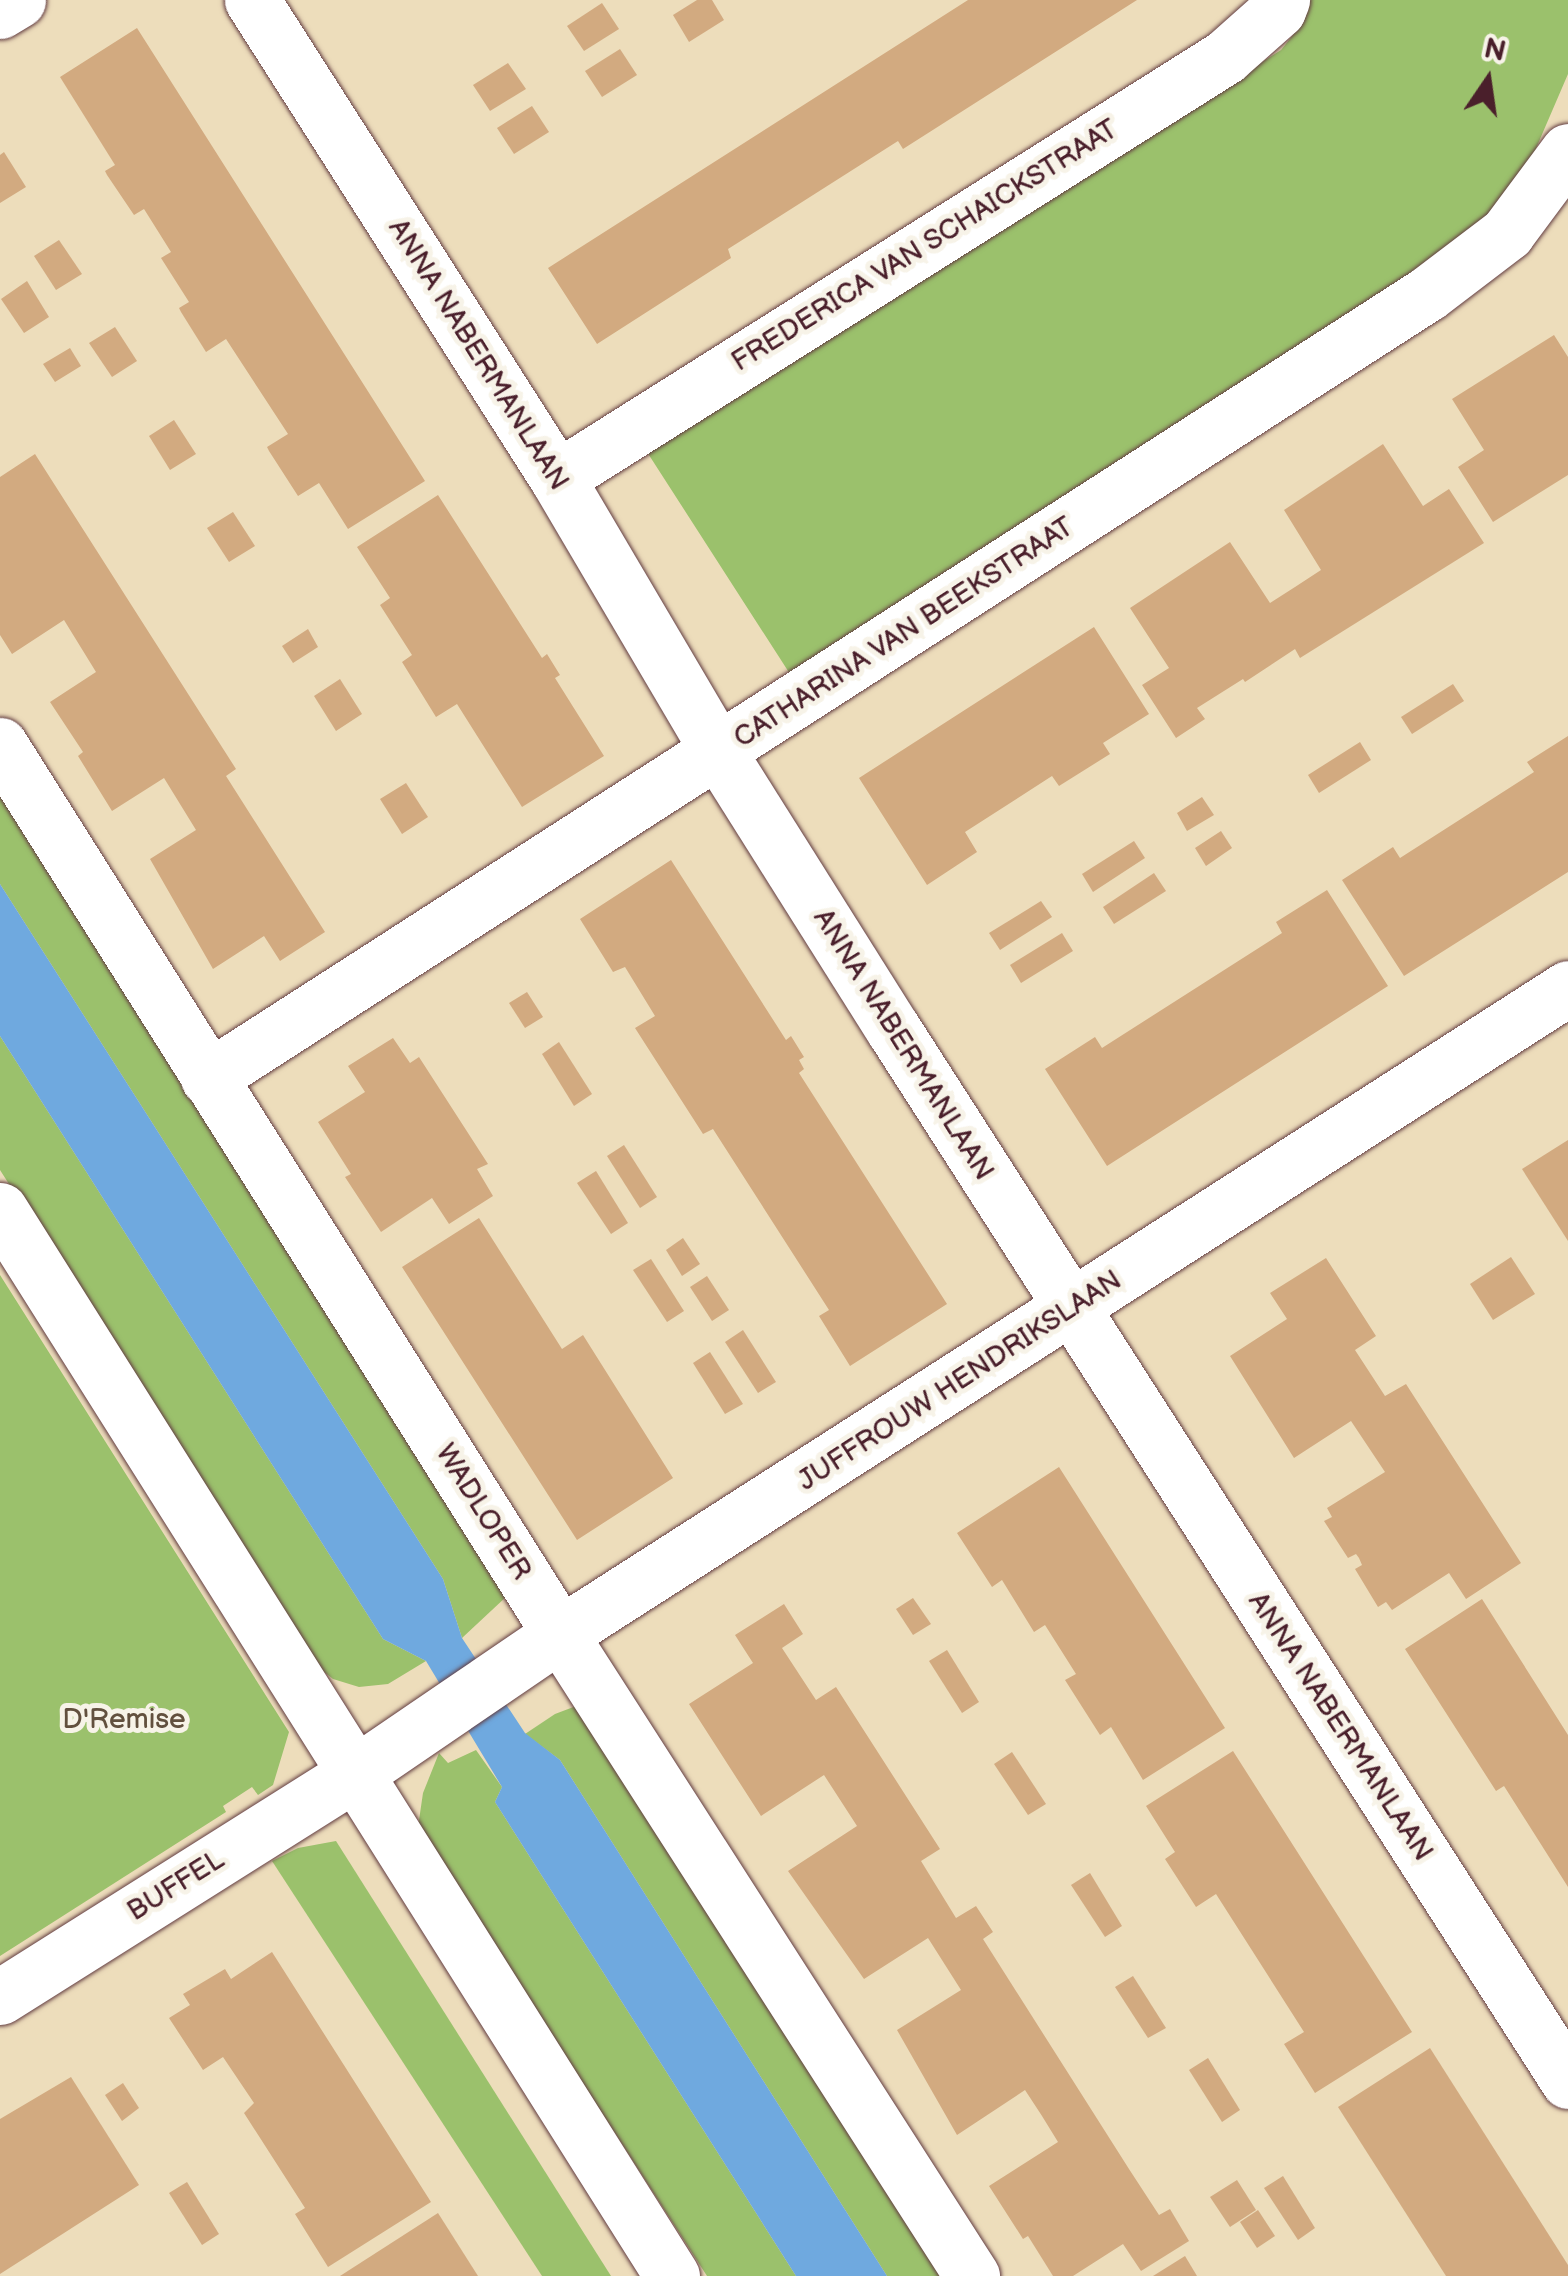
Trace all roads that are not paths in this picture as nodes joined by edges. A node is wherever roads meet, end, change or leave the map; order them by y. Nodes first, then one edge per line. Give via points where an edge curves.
1 (18, 0) edge
2 (252, 0) edge
3 (1282, 0) edge
4 (0, 11) edge
5 (1568, 151) edge
6 (557, 478) junction
7 (0, 745) edge
8 (719, 753) junction
9 (1568, 988) edge
10 (208, 1078) junction
11 (0, 1210) edge
12 (1072, 1310) junction
13 (560, 1634) junction
14 (353, 1775) junction
15 (0, 1998) edge
16 (1568, 2081) edge
17 (672, 2276) edge
18 (972, 2276) edge

1 - 4 street
2 - 6 street, ANNA NABERMANLAAN
3 - 6 street, FREDERICA VAN SCHAICKSTRAAT via 1225,57
5 - 8 street, CATHARINA VAN BEEKSTRAAT via 1506,233 1428,294
6 - 8 street, ANNA NABERMANLAAN
7 - 10 street, WADLOPER
8 - 10 street, CATHARINA VAN BEEKSTRAAT
8 - 12 street, ANNA NABERMANLAAN
9 - 12 street, JUFFROUW HENDRIKSLAAN
10 - 13 street, WADLOPER
11 - 14 street
12 - 13 street, JUFFROUW HENDRIKSLAAN
12 - 16 street, ANNA NABERMANLAAN
13 - 14 street, JUFFROUW HENDRIKSLAAN
13 - 18 street, WADLOPER
14 - 15 street, BUFFEL
14 - 17 street

